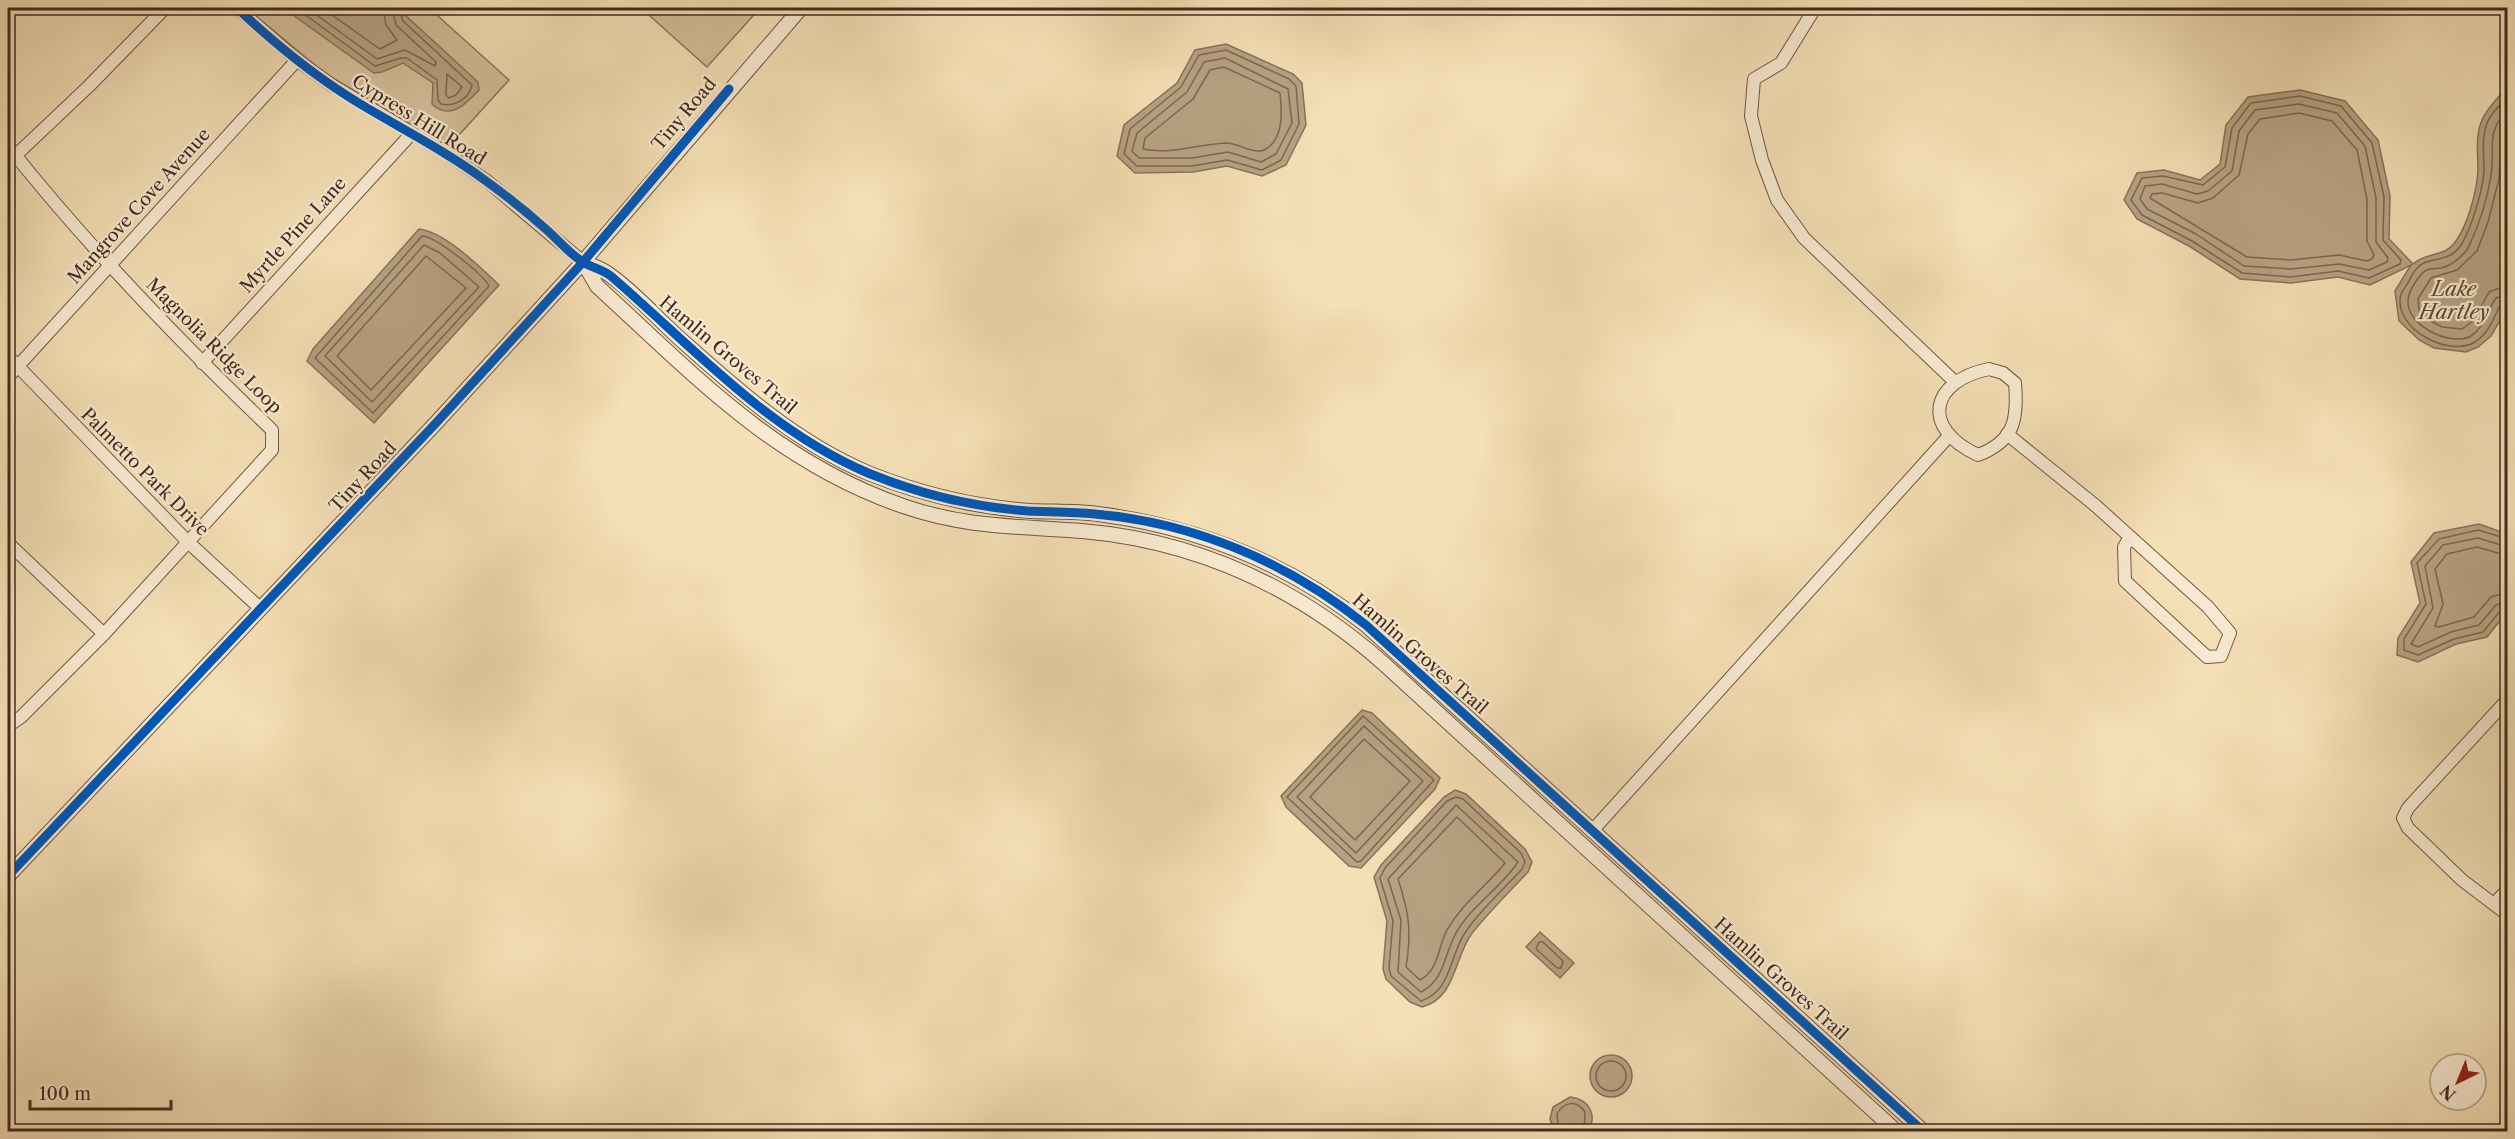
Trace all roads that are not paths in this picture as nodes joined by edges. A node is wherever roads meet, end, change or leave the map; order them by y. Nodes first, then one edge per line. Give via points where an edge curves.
1 (165, 8) edge
2 (237, 8) edge
3 (801, 8) edge
4 (1815, 8) edge
5 (297, 60) junction
6 (412, 133) junction
7 (11, 151) edge
8 (583, 262) junction
9 (109, 266) junction
10 (8, 356) edge
11 (202, 363) junction
12 (17, 367) junction
13 (8, 377) edge
14 (1955, 382) junction
15 (2007, 434) junction
16 (1948, 437) junction
17 (2130, 537) junction
18 (188, 542) junction
19 (8, 543) edge
20 (261, 609) junction
21 (1366, 625) junction
22 (104, 634) junction
23 (1355, 639) junction
24 (2508, 699) edge
25 (8, 726) edge
26 (1593, 830) junction
27 (1581, 844) junction
28 (8, 876) edge
29 (2508, 889) edge
30 (2495, 903) junction
31 (2508, 915) edge
32 (1897, 1131) edge
33 (1924, 1131) edge

1 - 7 street via 89,86
2 - 5 street, Cypress Hill Road
3 - 8 street, Tiny Road
4 - 14 street via 1781,63 1754,79 1751,116 1762,160 1777,200 1804,238
5 - 6 street, Cypress Hill Road via 363,106
5 - 9 street, Mangrove Cove Avenue
6 - 8 street, Cypress Hill Road via 487,181
6 - 11 street, Myrtle Pine Lane
7 - 9 street, Magnolia Ridge Loop
8 - 20 street, Tiny Road
8 - 21 street, Hamlin Groves Trail via 608,273 777,421 813,445 867,472 916,491 963,502 1096,514 1199,534 1283,569
8 - 23 street, Hamlin Groves Trail via 597,286 737,414 790,453 854,487 906,507 983,526 1098,533 1191,551 1282,590
9 - 11 street, Magnolia Ridge Loop
9 - 12 street, Mangrove Cove Avenue
10 - 12 street, Palmetto Park Drive
11 - 18 street, Magnolia Ridge Loop via 272,430 272,450
12 - 13 street, Mangrove Cove Avenue
12 - 18 street, Palmetto Park Drive
14 - 15 street via 1971,372 1989,369 2003,373 2015,383 2017,408
14 - 16 street via 1940,403 1938,420
15 - 16 street via 1997,447 1978,455
15 - 17 street
16 - 26 street
17 - 17 street via 2230,633 2221,656 2207,657 2125,581 2124,547
18 - 20 street, Palmetto Park Drive
18 - 22 street, Magnolia Ridge Loop
19 - 22 street
20 - 28 street, Tiny Road
21 - 23 street
21 - 26 street, Hamlin Groves Trail
22 - 25 street, Magnolia Ridge Loop
23 - 27 street, Hamlin Groves Trail
24 - 30 street via 2403,818 2408,828 2462,879
26 - 27 street
26 - 33 street, Hamlin Groves Trail
27 - 32 street, Hamlin Groves Trail
29 - 30 street
30 - 31 street

